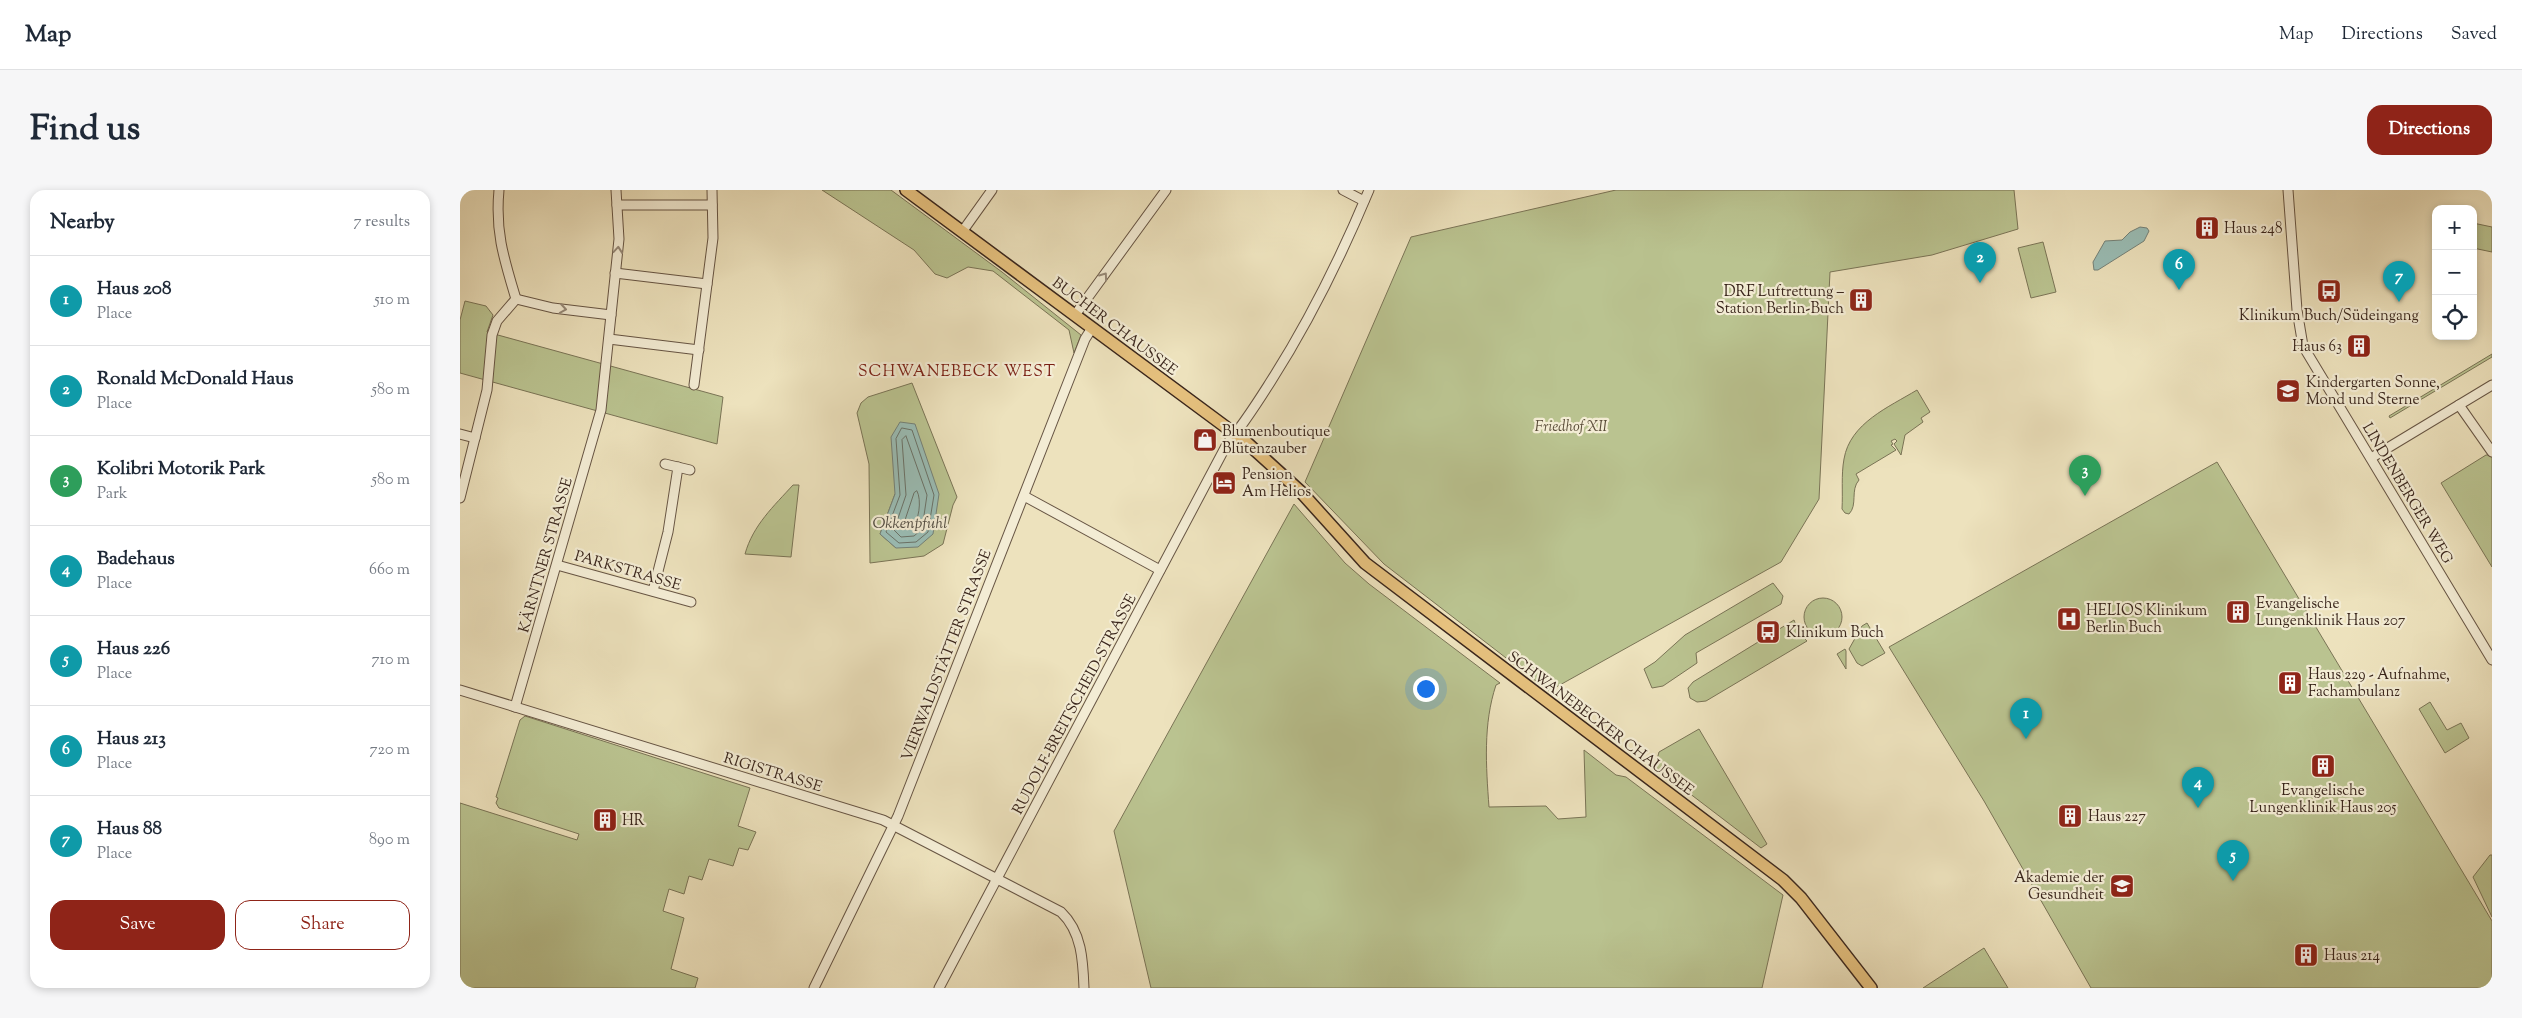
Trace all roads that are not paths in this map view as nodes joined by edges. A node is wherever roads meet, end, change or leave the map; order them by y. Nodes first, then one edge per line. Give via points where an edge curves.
1 (499, 190) edge
2 (616, 190) edge
3 (712, 190) edge
4 (906, 190) edge
5 (992, 190) edge
6 (1166, 190) edge
7 (1343, 190) edge
8 (1369, 190) edge
9 (2288, 190) edge
10 (1364, 201) junction
11 (617, 205) junction
12 (712, 205) junction
13 (962, 232) junction
14 (615, 273) junction
15 (707, 284) junction
16 (516, 298) junction
17 (1075, 315) junction
18 (611, 316) junction
19 (1092, 328) junction
20 (609, 339) junction
21 (699, 350) junction
22 (694, 385) dead end
23 (2492, 385) edge
24 (2459, 405) junction
25 (460, 434) edge
26 (1235, 434) junction
27 (475, 438) junction
28 (2492, 452) edge
29 (2371, 458) junction
30 (665, 464) dead end
31 (678, 467) junction
32 (690, 470) dead end
33 (1301, 492) joint
34 (1024, 496) junction
35 (460, 498) edge
36 (557, 565) junction
37 (1160, 570) junction
38 (653, 591) junction
39 (691, 602) dead end
40 (2492, 660) edge
41 (460, 690) edge
42 (515, 707) junction
43 (894, 825) junction
44 (997, 879) junction
45 (814, 988) edge
46 (939, 988) edge
47 (1084, 988) edge
48 (1871, 988) edge

1 - 16 street via 499,243
2 - 11 street, KÄRNTNER STRASSE
3 - 12 street
4 - 13 main road, BUCHER CHAUSSEE
5 - 13 street
17 -> 6 street
7 - 10 street
8 - 10 street, RUDOLF-BREITSCHEID-STRASSE
9 - 29 street, LINDENBERGER WEG via 2297,310 2303,346
10 - 26 street, RUDOLF-BREITSCHEID-STRASSE via 1333,273 1301,334
11 - 12 street
14 -> 11 street, KÄRNTNER STRASSE via 619,239
12 - 15 street
13 - 17 main road, BUCHER CHAUSSEE
14 - 15 street
14 - 18 street, KÄRNTNER STRASSE
15 - 21 street
16 -> 18 street via 553,308
16 - 27 street via 497,321 492,335 487,390
17 - 19 main road, BUCHER CHAUSSEE
18 - 20 street, KÄRNTNER STRASSE
19 - 26 main road, BUCHER CHAUSSEE
19 - 34 street, VIERWALDSTÄTTER STRASSE via 1085,338
20 - 21 street
20 - 36 street, KÄRNTNER STRASSE via 601,410
21 - 22 street
23 - 24 street
24 - 28 street
24 - 29 street
25 - 27 street
26 - 33 main road, BUCHER CHAUSSEE
26 - 37 street, RUDOLF-BREITSCHEID-STRASSE
27 - 35 street
29 - 40 street, LINDENBERGER WEG
30 - 31 street
31 - 32 street
31 - 38 street via 668,532
33 - 48 main road, SCHWANEBECKER CHAUSSEE via 1373,568 1790,886
34 - 37 street
34 - 43 street, VIERWALDSTÄTTER STRASSE
36 - 38 street, PARKSTRASSE
36 - 42 street, KÄRNTNER STRASSE
37 - 44 street, RUDOLF-BREITSCHEID-STRASSE
38 - 39 street, PARKSTRASSE
41 - 42 street, RIGISTRASSE
42 - 43 street, RIGISTRASSE
43 - 44 street, RIGISTRASSE
43 - 45 street, VIERWALDSTÄTTER STRASSE
44 - 46 street, RUDOLF-BREITSCHEID-STRASSE
44 - 47 street, RIGISTRASSE via 1064,915 1073,927 1082,954

